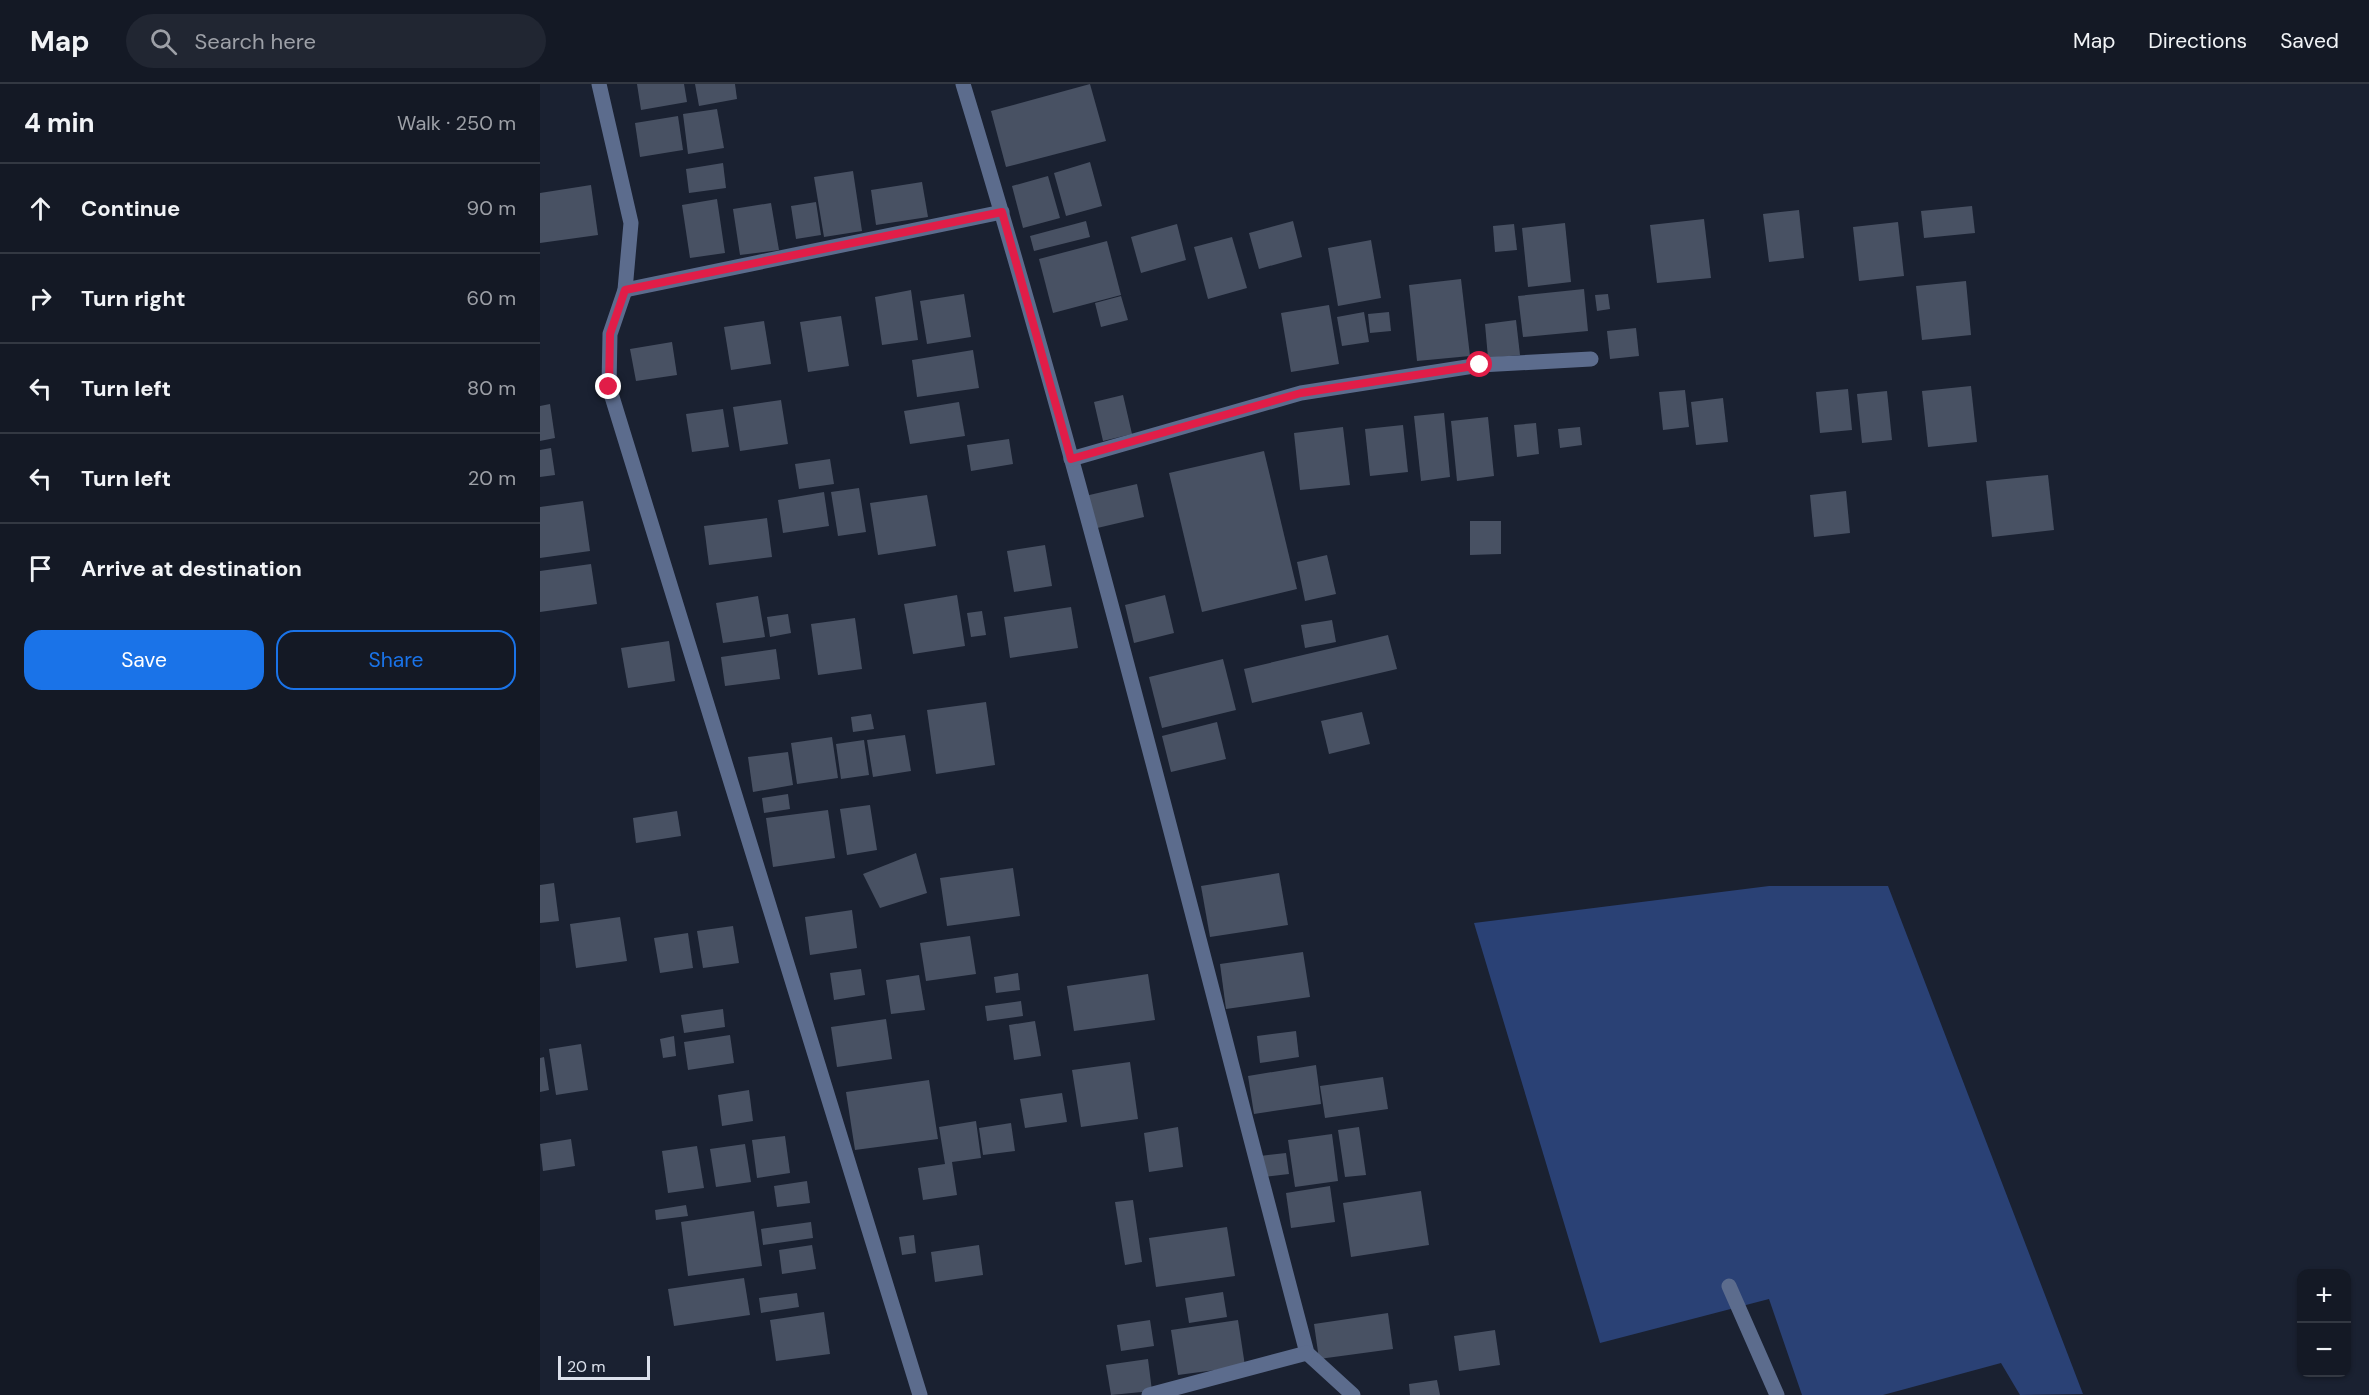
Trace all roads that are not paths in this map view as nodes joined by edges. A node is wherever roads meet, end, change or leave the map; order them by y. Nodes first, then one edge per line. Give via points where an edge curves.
1 (599, 84) edge
2 (963, 84) edge
3 (1002, 212) junction
4 (625, 290) junction
5 (1591, 359) dead end
6 (1071, 459) junction
7 (1729, 1286) dead end
8 (1307, 1353) junction
9 (920, 1395) edge
10 (1149, 1395) edge
11 (1353, 1395) edge
12 (1777, 1395) edge

1 - 4 street via 631,223
2 - 3 street
3 - 4 street
3 - 6 street
4 - 9 street via 610,334 609,387
5 - 6 street via 1480,365 1301,393
6 - 8 street
7 - 12 street
8 - 10 street
8 - 11 street

